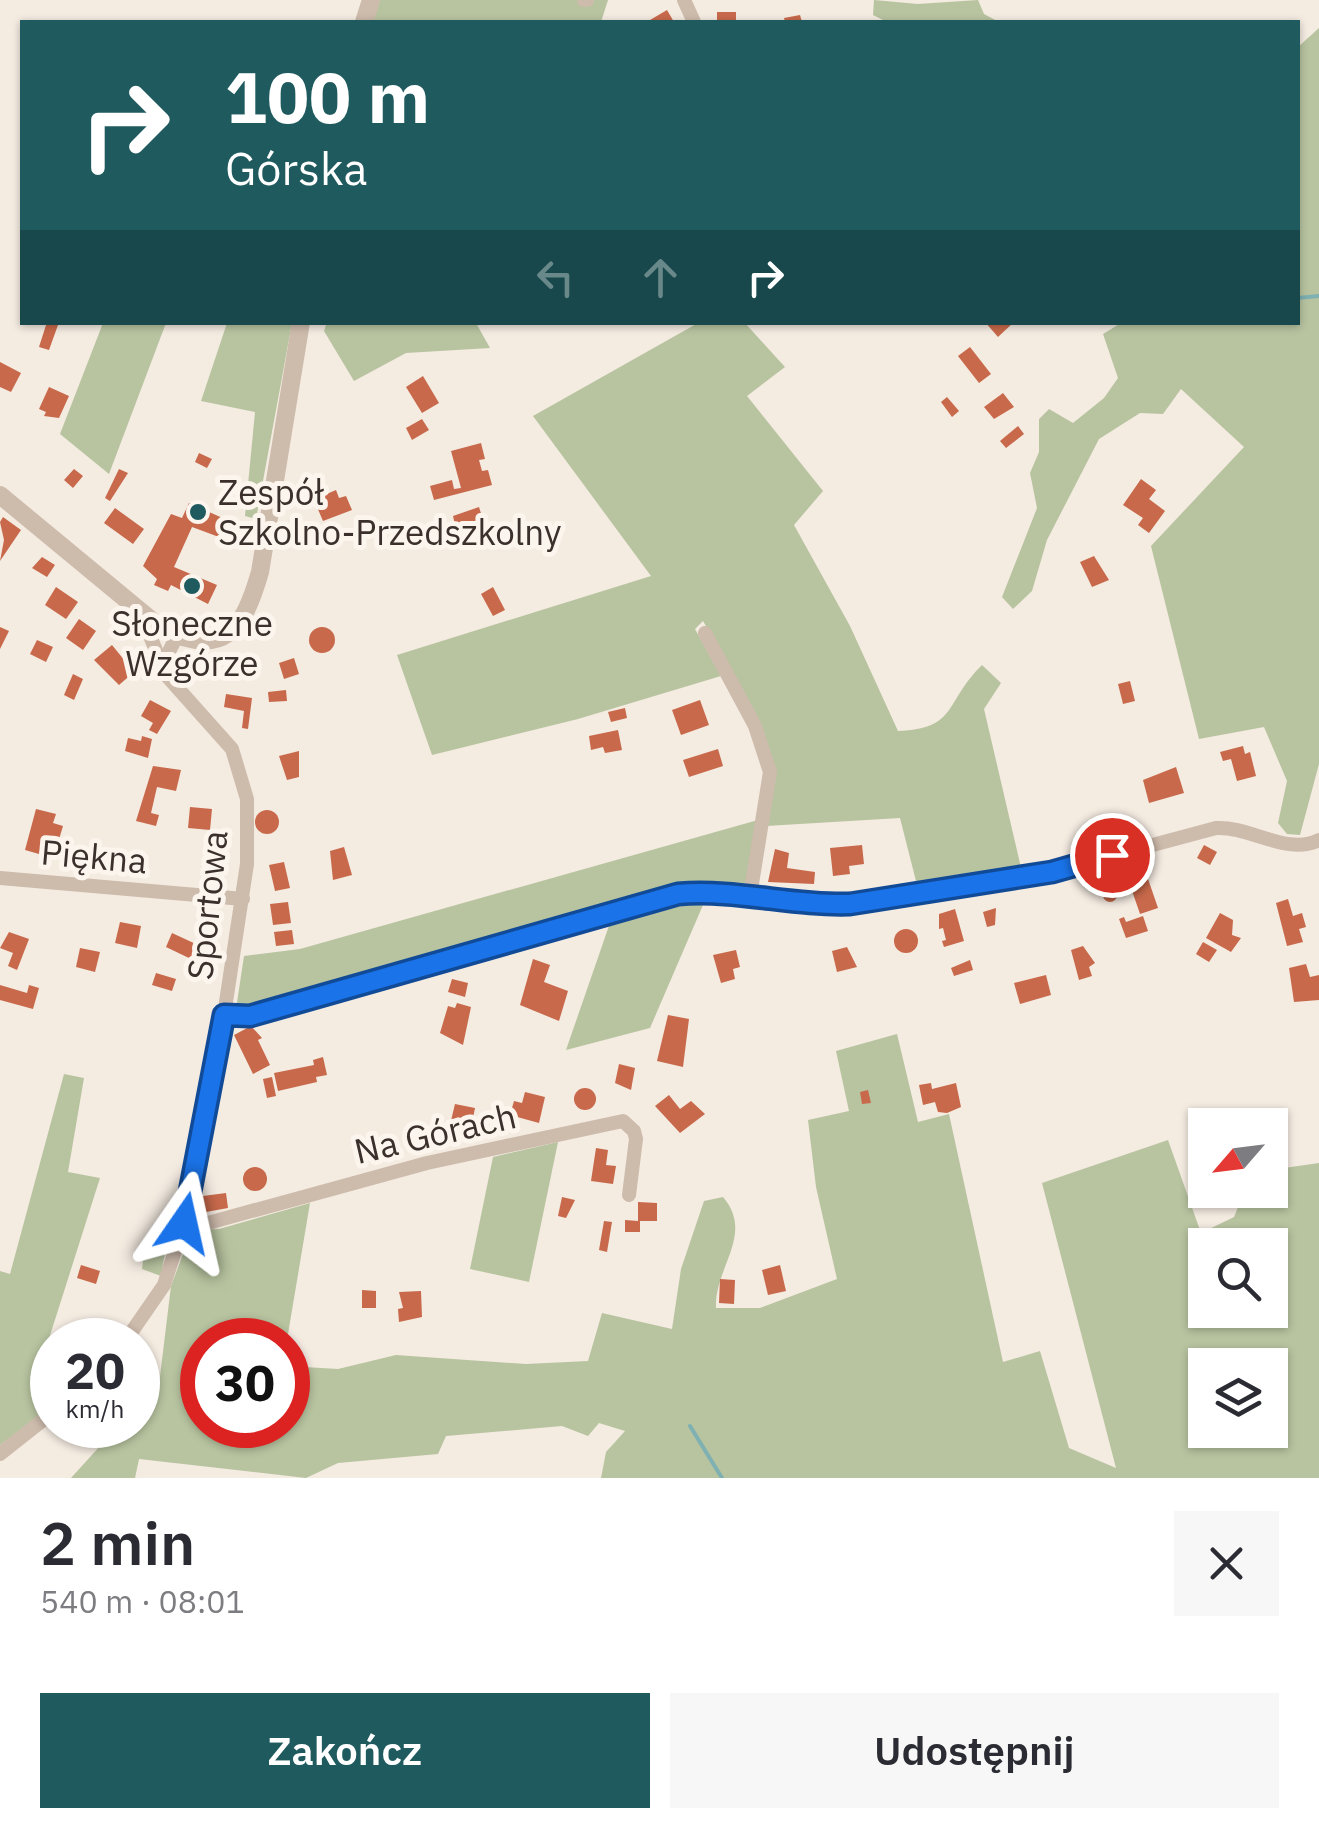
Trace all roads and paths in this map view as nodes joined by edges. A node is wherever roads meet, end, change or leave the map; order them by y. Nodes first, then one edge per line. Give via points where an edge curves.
1 (301, 325) edge
2 (0, 495) edge
3 (136, 604) junction
4 (704, 633) dead end
5 (177, 636) junction
6 (162, 665) junction
7 (1319, 840) edge
8 (0, 878) edge
9 (750, 896) junction
10 (243, 899) junction
11 (224, 1015) junction
12 (629, 1194) dead end
13 (184, 1223) junction
14 (141, 1318) edge
15 (30, 1431) edge
16 (0, 1454) edge

1 - 5 street via 252,600 215,642
2 - 3 street
3 - 5 street
3 - 6 street, Sportowa
4 - 9 street via 748,711 770,772
5 - 6 street
6 - 10 street, Sportowa via 232,748 242,773
7 - 9 street via 1291,845 1238,827 1216,828 1052,872 850,904
8 - 10 street, Piękna
9 - 11 street via 719,890 678,894 250,1016
10 - 11 street, Sportowa
11 - 13 street, Sportowa
12 - 13 street, Na Górach via 636,1139 622,1121
13 - 14 street, Sportowa via 164,1285
15 - 16 street

